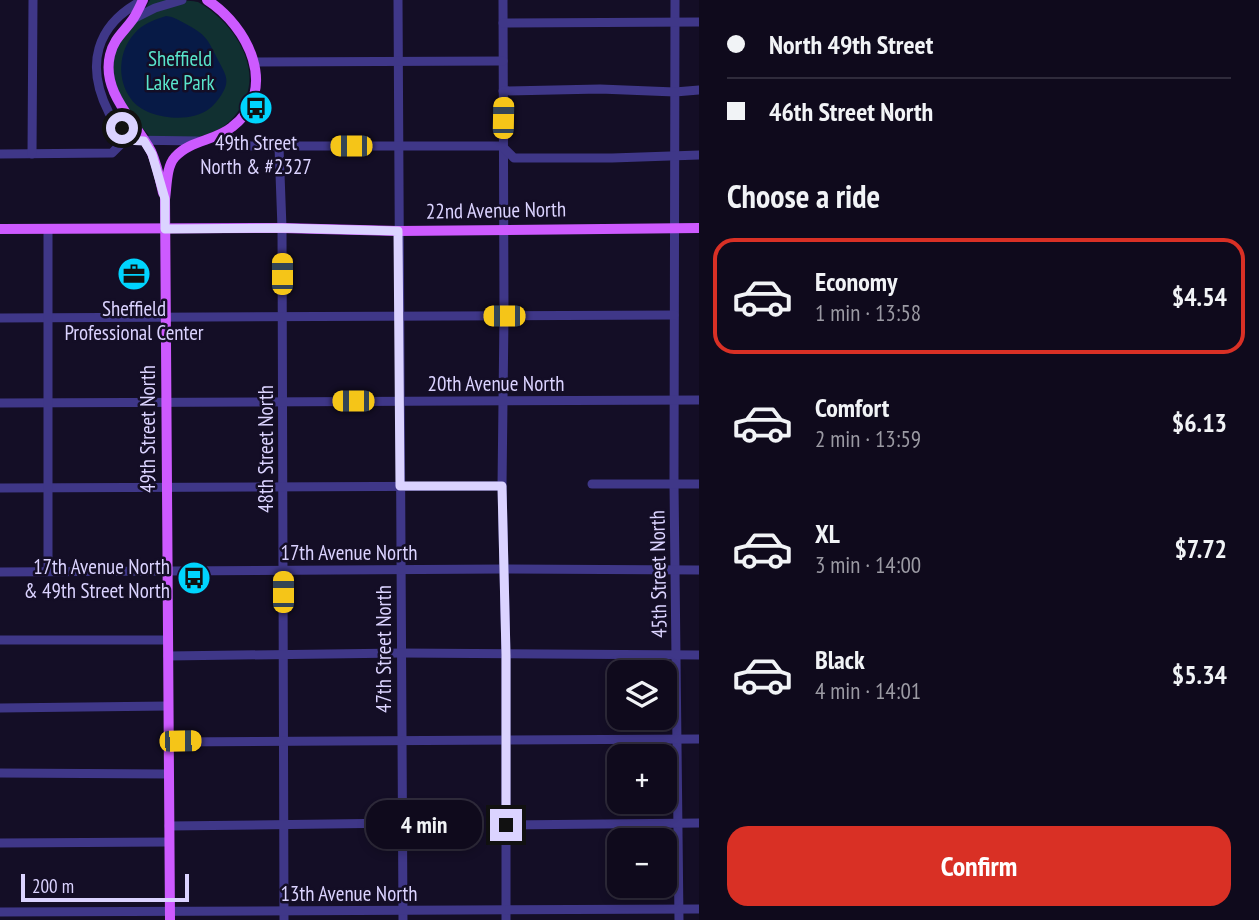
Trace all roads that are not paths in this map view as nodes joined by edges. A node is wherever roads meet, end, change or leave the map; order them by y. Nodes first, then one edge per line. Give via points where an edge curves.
1 (33, 0) edge
2 (143, 0) edge
3 (182, 0) edge
4 (207, 0) edge
5 (398, 0) edge
6 (503, 0) edge
7 (675, 0) edge
8 (133, 19) junction
9 (699, 22) edge
10 (503, 23) junction
11 (675, 23) junction
12 (503, 61) junction
13 (254, 62) junction
14 (399, 62) junction
15 (699, 90) edge
16 (503, 91) junction
17 (675, 92) junction
18 (137, 128) junction
19 (225, 133) junction
20 (125, 140) junction
21 (144, 141) junction
22 (202, 141) junction
23 (399, 145) junction
24 (279, 146) junction
25 (502, 146) junction
26 (0, 154) edge
27 (32, 154) junction
28 (675, 155) junction
29 (699, 155) edge
30 (165, 199) junction
31 (282, 228) junction
32 (675, 228) junction
33 (699, 228) edge
34 (0, 229) edge
35 (48, 229) junction
36 (165, 229) junction
37 (503, 229) junction
38 (398, 231) junction
39 (674, 315) junction
40 (504, 316) junction
41 (282, 317) junction
42 (399, 317) junction
43 (0, 318) edge
44 (49, 318) junction
45 (166, 318) junction
46 (699, 400) edge
47 (400, 401) junction
48 (503, 401) junction
49 (675, 401) junction
50 (166, 402) junction
51 (282, 402) junction
52 (0, 403) edge
53 (48, 403) junction
54 (592, 484) dead end
55 (674, 484) junction
56 (699, 484) edge
57 (400, 486) junction
58 (502, 486) junction
59 (167, 487) junction
60 (283, 487) junction
61 (0, 488) edge
62 (49, 488) junction
63 (503, 569) junction
64 (283, 570) junction
65 (401, 570) junction
66 (699, 570) edge
67 (48, 571) junction
68 (167, 571) junction
69 (675, 571) junction
70 (0, 572) edge
71 (0, 640) edge
72 (168, 640) junction
73 (401, 653) junction
74 (506, 655) junction
75 (676, 655) junction
76 (699, 655) edge
77 (168, 656) junction
78 (283, 656) junction
79 (168, 706) junction
80 (0, 708) edge
81 (677, 739) junction
82 (699, 739) edge
83 (284, 740) junction
84 (401, 740) junction
85 (506, 740) junction
86 (169, 742) junction
87 (0, 774) edge
88 (169, 774) junction
89 (402, 823) junction
90 (678, 823) junction
91 (699, 823) edge
92 (506, 825) junction
93 (169, 826) junction
94 (284, 826) junction
95 (169, 842) junction
96 (0, 843) edge
97 (680, 909) junction
98 (699, 909) edge
99 (0, 912) edge
100 (169, 915) edge
101 (403, 915) edge
102 (506, 915) edge
103 (284, 916) edge
104 (679, 920) edge

1 - 27 street
2 - 8 main road
2 - 20 street via 111,23 97,55 100,93
3 - 8 street
4 - 13 main road, 49th Street North via 242,33
5 - 14 street, 47th Street North
6 - 10 street
7 - 11 street, 45th Street North
8 - 18 main road via 113,46 108,68 114,93
9 - 11 street
10 - 11 street
10 - 12 street
11 - 17 street, 45th Street North
12 - 14 street
12 - 16 street
13 - 14 street
13 - 19 main road, 49th Street North via 252,101
14 - 23 street, 47th Street North
15 - 17 street
16 - 17 street
16 - 25 street
17 - 28 street, 45th Street North
18 - 20 street
18 - 21 main road
19 - 22 main road, 49th Street North
19 - 24 street via 240,144
20 - 21 street
20 - 27 street via 112,153
21 - 22 street
21 - 30 main road
22 - 30 main road, 49th Street North via 172,160
23 - 24 street
23 - 25 street
23 - 38 street, 47th Street North
24 - 31 street, 48th Street North
25 - 28 street via 514,158
25 - 37 street
26 - 27 street
28 - 29 street
28 - 32 street, 45th Street North
30 - 36 main road, 49th Street North
31 - 36 main road, 22nd Avenue North
31 - 38 main road, 22nd Avenue North
31 - 41 street, 48th Street North
32 - 33 main road, 22nd Avenue North
32 - 37 main road, 22nd Avenue North
32 - 39 street, 45th Street North
34 - 35 main road, 22nd Avenue North
35 - 36 main road, 22nd Avenue North
35 - 44 street
36 - 45 main road, 49th Street North
37 - 38 main road, 22nd Avenue North
37 - 40 street
38 - 42 street, 47th Street North
39 - 40 street
39 - 49 street, 45th Street North
40 - 42 street
40 - 48 street
41 - 42 street
41 - 45 street
41 - 51 street, 48th Street North
42 - 47 street, 47th Street North
43 - 44 street
44 - 45 street
44 - 53 street
45 - 50 main road, 49th Street North
46 - 49 street, 20th Avenue North
47 - 48 street, 20th Avenue North
47 - 51 street, 20th Avenue North
47 - 57 street, 47th Street North
48 - 49 street, 20th Avenue North
48 - 58 street
49 - 55 street, 45th Street North
50 - 51 street, 20th Avenue North
50 - 53 street, 20th Avenue North
50 - 59 main road, 49th Street North
51 - 60 street, 48th Street North
52 - 53 street, 20th Avenue North
53 - 62 street
54 - 55 street
55 - 56 street
55 - 69 street, 45th Street North
57 - 58 street
57 - 60 street
57 - 65 street, 47th Street North
58 - 63 street
59 - 60 street
59 - 62 street
59 - 68 main road, 49th Street North
60 - 64 street, 48th Street North
61 - 62 street
62 - 67 street
63 - 65 street, 17th Avenue North
63 - 69 street, 17th Avenue North
63 - 74 street
64 - 65 street, 17th Avenue North
64 - 68 street, 17th Avenue North
64 - 78 street, 48th Street North
65 - 73 street, 47th Street North
66 - 69 street, 17th Avenue North
67 - 68 street, 17th Avenue North
67 - 70 street, 17th Avenue North
68 - 72 main road, 49th Street North
69 - 75 street, 45th Street North
71 - 72 street
72 - 77 main road, 49th Street North
73 - 74 street
73 - 78 street
73 - 84 street, 47th Street North
74 - 75 street
74 - 85 street
75 - 76 street
75 - 81 street, 45th Street North
77 - 78 street
77 - 79 main road, 49th Street North
78 - 83 street, 48th Street North
79 - 80 street
79 - 86 main road, 49th Street North
81 - 82 street
81 - 85 street
81 - 90 street, 45th Street North
83 - 84 street
83 - 86 street
83 - 94 street, 48th Street North
84 - 85 street
84 - 89 street, 47th Street North
85 - 92 street
86 - 88 main road, 49th Street North
87 - 88 street
88 - 93 main road, 49th Street North
89 - 94 street
89 - 101 street, 47th Street North
90 - 91 street
90 - 92 street
90 - 97 street, 45th Street North
92 - 102 street
93 - 94 street
93 - 95 main road, 49th Street North
94 - 103 street, 48th Street North
95 - 96 street
95 - 100 main road, 49th Street North
97 - 98 street, 13th Avenue North
97 - 102 street, 13th Avenue North
97 - 104 street, 45th Street North
99 - 100 street, 13th Avenue North
100 - 103 street, 13th Avenue North
101 - 102 street, 13th Avenue North
101 - 103 street, 13th Avenue North

